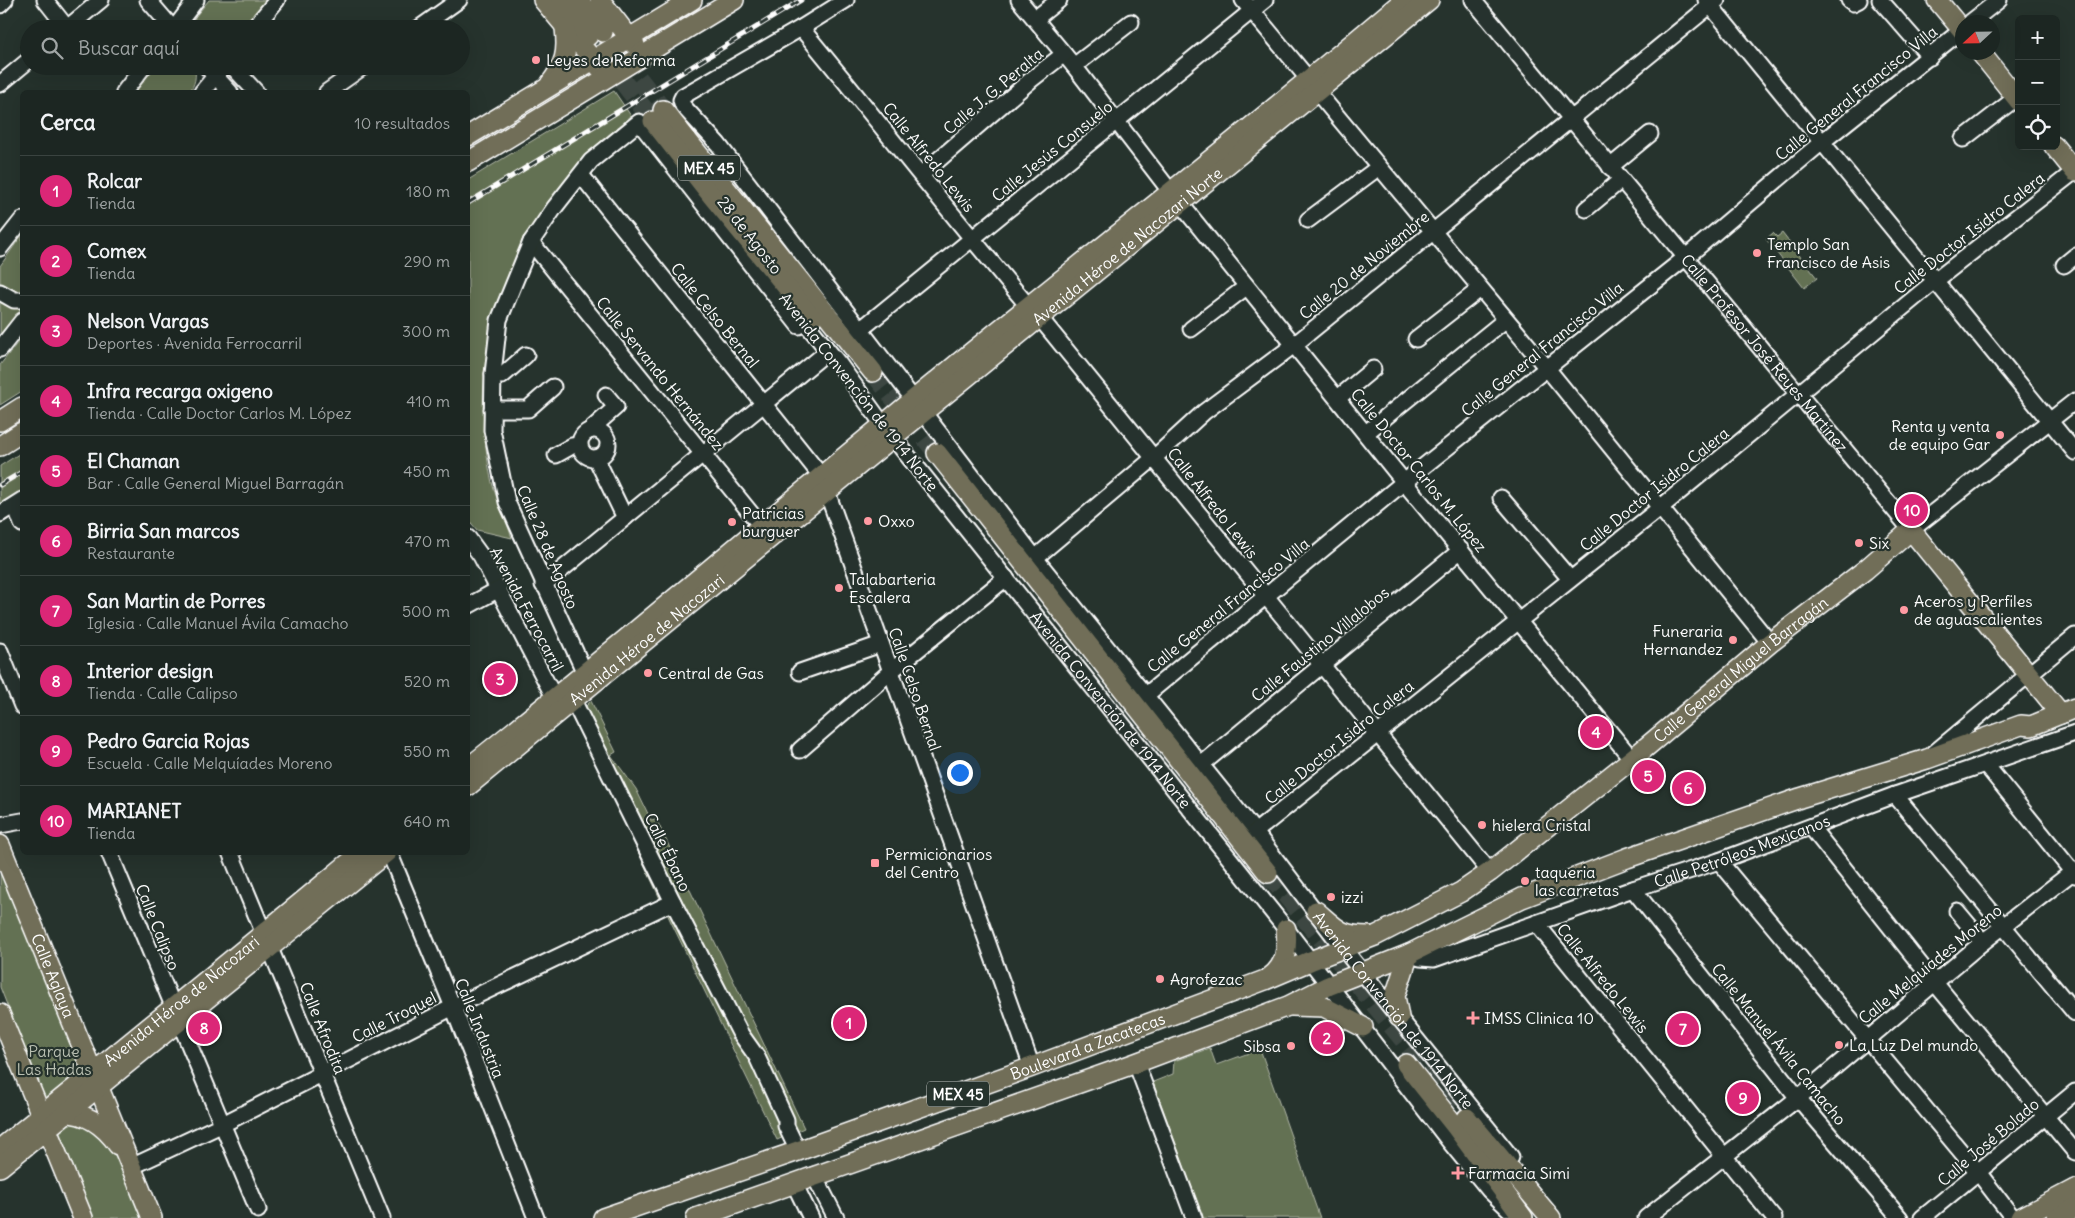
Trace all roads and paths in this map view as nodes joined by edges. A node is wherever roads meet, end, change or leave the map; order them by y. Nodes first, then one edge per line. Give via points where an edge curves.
1 (5, 0) edge
2 (46, 0) edge
3 (101, 0) edge
4 (148, 0) edge
5 (196, 0) edge
6 (276, 0) edge
7 (458, 0) edge
8 (543, 0) edge
9 (561, 0) edge
10 (578, 0) edge
11 (600, 0) edge
12 (692, 0) edge
13 (734, 0) edge
14 (846, 0) edge
15 (1019, 0) edge
16 (1059, 0) edge
17 (1265, 0) edge
18 (1404, 0) edge
19 (1429, 0) edge
20 (1473, 0) edge
21 (1849, 0) edge
22 (1859, 0) edge
23 (1880, 0) edge
24 (1937, 0) edge
25 (1999, 0) edge
26 (1711, 2) edge
27 (0, 5) edge
28 (678, 5) edge
29 (1248, 5) edge
30 (1980, 15) edge
31 (1034, 19) junction
32 (61, 20) edge
33 (77, 20) edge
34 (166, 20) edge
35 (181, 20) edge
36 (260, 20) edge
37 (430, 20) edge
38 (1131, 22) dead end
39 (1955, 22) edge
40 (565, 28) junction
41 (801, 28) junction
42 (1955, 36) edge
43 (629, 37) junction
44 (642, 54) junction
45 (1930, 57) junction
46 (593, 60) junction
47 (1069, 60) junction
48 (1986, 60) edge
49 (20, 67) edge
50 (137, 75) edge
51 (212, 75) edge
52 (218, 75) edge
53 (240, 75) edge
54 (351, 75) edge
55 (607, 76) junction
56 (0, 84) edge
57 (1314, 86) junction
58 (126, 90) edge
59 (203, 90) edge
60 (229, 90) edge
61 (254, 90) edge
62 (330, 90) edge
63 (544, 91) junction
64 (2015, 96) edge
65 (2015, 102) edge
66 (652, 118) junction
67 (1571, 119) junction
68 (1116, 121) junction
69 (1650, 134) dead end
70 (470, 135) edge
71 (1963, 139) dead end
72 (1822, 142) junction
73 (2057, 150) edge
74 (470, 161) edge
75 (1379, 167) junction
76 (1610, 167) junction
77 (2075, 172) edge
78 (922, 174) junction
79 (581, 175) junction
80 (1621, 180) junction
81 (711, 195) junction
82 (1175, 197) junction
83 (1586, 209) dead end
84 (1308, 220) dead end
85 (20, 223) edge
86 (754, 226) junction
87 (1432, 232) junction
88 (972, 239) junction
89 (532, 242) junction
90 (0, 248) edge
91 (1685, 258) junction
92 (1935, 281) junction
93 (1246, 287) junction
94 (1480, 289) junction
95 (0, 292) edge
96 (20, 300) edge
97 (1035, 313) junction
98 (1505, 320) junction
99 (20, 324) edge
100 (1191, 329) dead end
101 (860, 330) junction
102 (1416, 339) dead end
103 (1294, 345) junction
104 (0, 350) edge
105 (526, 354) dead end
106 (822, 356) junction
107 (838, 364) junction
108 (1546, 368) junction
109 (1373, 369) dead end
110 (493, 374) junction
111 (894, 376) junction
112 (553, 387) dead end
113 (606, 395) dead end
114 (1798, 395) junction
115 (1338, 398) junction
116 (2075, 400) edge
117 (764, 404) junction
118 (918, 407) junction
119 (20, 408) edge
120 (492, 408) junction
121 (0, 421) edge
122 (2050, 421) junction
123 (589, 430) junction
124 (888, 431) junction
125 (20, 433) edge
126 (1366, 433) junction
127 (579, 444) junction
128 (0, 446) edge
129 (2075, 452) edge
130 (703, 454) junction
131 (556, 455) dead end
132 (1154, 457) junction
133 (596, 458) junction
134 (1404, 482) junction
135 (824, 485) junction
136 (1501, 498) dead end
137 (19, 502) edge
138 (1660, 508) junction
139 (623, 513) junction
140 (0, 514) edge
141 (762, 527) junction
142 (1911, 530) junction
143 (470, 541) edge
144 (1461, 550) junction
145 (1035, 558) junction
146 (1006, 578) junction
147 (1570, 579) junction
148 (543, 585) junction
149 (499, 589) junction
150 (1266, 598) junction
151 (470, 605) edge
152 (1519, 620) junction
153 (2075, 636) edge
154 (1770, 643) junction
155 (881, 644) junction
156 (0, 651) edge
157 (1322, 666) junction
158 (584, 671) junction
159 (800, 672) dead end
160 (890, 672) junction
161 (2029, 674) junction
162 (564, 694) junction
163 (1145, 696) junction
164 (2075, 699) edge
165 (20, 701) edge
166 (2064, 709) edge
167 (2075, 733) edge
168 (1377, 734) junction
169 (800, 750) dead end
170 (1632, 759) junction
171 (1927, 759) junction
172 (1200, 765) junction
173 (1986, 765) junction
174 (470, 766) edge
175 (470, 784) edge
176 (1895, 795) junction
177 (20, 821) edge
178 (0, 825) edge
179 (1811, 826) junction
180 (1219, 831) tunnel mouth
181 (1254, 832) junction
182 (0, 845) edge
183 (110, 855) edge
184 (231, 855) edge
185 (359, 855) edge
186 (384, 855) edge
187 (389, 855) edge
188 (1719, 861) junction
189 (1490, 872) junction
190 (1268, 873) tunnel mouth
191 (2074, 873) edge
192 (1633, 889) junction
193 (673, 902) junction
194 (1316, 911) junction
195 (1957, 911) dead end
196 (1536, 923) junction
197 (2003, 926) junction
198 (1286, 929) junction
199 (1375, 936) junction
200 (267, 940) junction
201 (1983, 942) junction
202 (1344, 948) junction
203 (1409, 954) junction
204 (1310, 961) junction
205 (1363, 972) junction
206 (1265, 980) junction
207 (1935, 983) junction
208 (1328, 986) junction
209 (1288, 1006) junction
210 (453, 1007) junction
211 (2075, 1013) edge
212 (0, 1014) edge
213 (175, 1014) junction
214 (1399, 1017) junction
215 (1363, 1028) junction
216 (1867, 1038) junction
217 (1136, 1062) junction
218 (1406, 1064) dead end
219 (1032, 1067) junction
220 (322, 1073) junction
221 (96, 1081) junction
222 (2075, 1092) edge
223 (1798, 1098) junction
224 (66, 1113) junction
225 (2046, 1117) junction
226 (1467, 1118) tunnel mouth
227 (44, 1122) junction
228 (221, 1125) junction
229 (0, 1149) edge
230 (798, 1151) junction
231 (2075, 1152) edge
232 (1723, 1156) junction
233 (129, 1162) junction
234 (0, 1166) edge
235 (1978, 1172) junction
236 (814, 1175) junction
237 (794, 1183) junction
238 (2075, 1189) edge
239 (2075, 1208) edge
240 (258, 1210) dead end
241 (83, 1218) edge
242 (152, 1218) edge
243 (382, 1218) edge
244 (536, 1218) edge
245 (603, 1218) edge
246 (696, 1218) edge
247 (811, 1218) edge
248 (836, 1218) edge
249 (1194, 1218) edge
250 (1518, 1218) edge
251 (1523, 1218) edge
252 (1550, 1218) edge
253 (1559, 1218) edge
254 (1646, 1218) edge
255 (1774, 1218) edge
256 (1900, 1218) edge
257 (1922, 1218) edge
258 (2013, 1218) edge
259 (2020, 1218) edge
260 (2056, 1218) edge

1 - 27 street
2 - 32 street
3 - 33 street
4 - 34 street
5 - 35 street
6 - 36 street
7 - 37 street
8 - 40 main road
9 - 10 main road via 595,34
11 - 43 main road
12 - 28 main road
13 - 44 main road
14 - 41 street
15 - 31 street, Calle Doctor Carlos M. López
16 - 31 street
17 - 29 street, Calle Jesús Consuelo
18 - 57 main road, Avenida Héroe de Nacozari Norte
19 - 57 main road, Avenida Héroe de Nacozari Norte
20 - 67 street, Calle Profesor José Reyes Martínez
21 - 22 street via 1853,3
23 - 45 street
24 - 39 main road
25 - 30 street
26 - 67 street, Calle 20 de Noviembre
26 - 72 street
28 - 43 main road
29 - 57 street
29 - 68 street, Calle Jesús Consuelo
31 - 47 street, Calle Doctor Carlos M. López
38 - 47 street, Calle J. G. Peralta
40 - 46 main road
40 - 63 main road via 565,60
41 - 78 street, Calle Alfredo Lewis
41 - 101 street, Avenida Convención de 1914 Norte via 681,100
42 - 45 street, Calle General Francisco Villa
43 - 44 main road
43 - 46 main road
44 - 55 main road
45 - 72 street, Calle General Francisco Villa
46 - 55 main road
46 - 63 main road
47 - 68 street, Calle Doctor Carlos M. López
47 - 78 street, Calle J. G. Peralta via 1032,79
48 - 64 main road
49 - 56 street
50 - 58 street
51 - 59 street
52 - 60 street
53 - 61 street
54 - 62 street
55 - 74 main road
57 - 75 street
57 - 82 main road, Avenida Héroe de Nacozari Norte
63 - 70 main road
65 - 71 street
66 - 79 street, Calle 28 de Agosto via 591,162
66 - 81 main road, Avenida Convención de 1914 Norte / MEX 45
66 - 86 main road, Avenida Convención de 1914 Norte / MEX 45
66 - 106 street, 28 de Agosto
67 - 76 street, Calle Profesor José Reyes Martínez
67 - 87 street, Calle 20 de Noviembre
68 - 82 street, Calle Doctor Carlos M. López
68 - 88 street, Calle Jesús Consuelo
69 - 76 street
72 - 91 street, Calle General Francisco Villa
72 - 92 street
73 - 77 main road
75 - 84 street
75 - 87 street
76 - 80 street, Calle Profesor José Reyes Martínez
77 - 92 street, Calle Doctor Isidro Calera
78 - 88 street, Calle Alfredo Lewis
79 - 89 street, Calle 28 de Agosto
79 - 117 street, Calle Celso Bernal
80 - 83 street
80 - 91 street, Calle Profesor José Reyes Martínez
81 - 86 main road, Avenida Convención de 1914 Norte via 868,376
81 - 107 street, Avenida Convención de 1914 Norte / MEX 45 via 716,210 730,229
82 - 93 street, Calle Doctor Carlos M. López
82 - 97 main road, Avenida Héroe de Nacozari Norte
85 - 90 street
86 - 111 street, Avenida Convención de 1914 Norte / MEX 45 via 786,251 875,359
87 - 94 street
87 - 103 street, Calle 20 de Noviembre
88 - 97 street, Calle Alfredo Lewis
88 - 101 street, Calle Jesús Consuelo
89 - 110 street, Calle 28 de Agosto via 499,320
89 - 130 street, Calle Servando Hernández
91 - 108 street, Calle General Francisco Villa
91 - 114 street, Calle Profesor José Reyes Martínez
92 - 114 street, Calle Doctor Isidro Calera
92 - 122 street
93 - 100 street
93 - 103 street, Calle Doctor Carlos M. López
94 - 98 street
94 - 102 street
95 - 96 street
97 - 118 main road, Avenida Héroe de Nacozari Norte
97 - 132 street, Calle Alfredo Lewis
98 - 108 street
98 - 126 street
99 - 104 street
101 - 111 street, Avenida Convención de 1914 Norte
103 - 115 street, Calle Doctor Carlos M. López
103 - 132 street, Calle 20 de Noviembre via 1204,412
105 - 110 street via 502,376
106 - 107 street, 28 de Agosto
106 - 117 street
107 - 124 street, Avenida Convención de 1914 Norte / MEX 45
108 - 134 street, Calle General Francisco Villa
108 - 138 street
109 - 115 street
110 - 120 street, Calle 28 de Agosto
111 - 118 street, Avenida Convención de 1914 Norte / MEX 45
112 - 120 street via 528,409
113 - 123 street via 616,407
114 - 138 street, Calle Doctor Isidro Calera
114 - 142 street, Calle Profesor José Reyes Martínez
115 - 126 street, Calle Doctor Carlos M. López
116 - 122 street, Calle General Miguel Barragán
117 - 130 street
117 - 135 street, Calle Celso Bernal
118 - 124 main road, Avenida Héroe de Nacozari Norte
118 - 145 street, Avenida Convención de 1914 Norte / MEX 45
119 - 121 main road
120 - 148 street, Calle 28 de Agosto via 492,430 507,502
122 - 129 street
122 - 142 street, Calle General Miguel Barragán
123 - 127 street
123 - 133 street via 603,433 608,442 606,452
124 - 135 main road, Avenida Héroe de Nacozari Norte
124 - 146 street, Avenida Convención de 1914 Norte / MEX 45
125 - 128 main road
126 - 134 street, Calle Doctor Carlos M. López
127 - 131 street
127 - 133 street via 586,456
130 - 139 street
130 - 141 street, Calle Servando Hernández
132 - 145 street, Calle 20 de Noviembre
132 - 150 street, Calle Alfredo Lewis
133 - 139 street
134 - 144 street, Calle Doctor Carlos M. López
134 - 150 street, Calle General Francisco Villa
135 - 141 main road, Avenida Héroe de Nacozari
135 - 155 street, Calle Celso Bernal
135 - 162 main road, Avenida Héroe de Nacozari
136 - 147 street
137 - 140 street
138 - 147 street, Calle Doctor Isidro Calera
138 - 154 street
139 - 148 street
141 - 158 main road, Avenida Héroe de Nacozari
142 - 154 main road, Calle General Miguel Barragán / MEX 45
142 - 161 main road, Calle Profesor José Reyes Martínez
143 - 149 street, Avenida Ferrocarril
144 - 152 street, Calle Doctor Carlos M. López
144 - 157 street, Calle Faustino Villalobos
145 - 163 street, Avenida Convención de 1914 Norte / MEX 45
146 - 160 street
146 - 198 street, Avenida Convención de 1914 Norte / MEX 45
147 - 152 street, Calle Doctor Isidro Calera
148 - 158 street, Calle 28 de Agosto
149 - 151 street
149 - 162 street, Avenida Ferrocarril
150 - 157 street, Calle Alfredo Lewis
150 - 163 street, Calle General Francisco Villa
152 - 168 street, Calle Doctor Isidro Calera
152 - 170 street, Calle Doctor Carlos M. López
153 - 161 street
154 - 170 main road, Calle General Miguel Barragán / MEX 45
155 - 159 street
155 - 160 street, Calle Celso Bernal
156 - 165 street
157 - 168 street, Calle Alfredo Lewis
157 - 172 street, Calle Faustino Villalobos
158 - 162 main road, Avenida Héroe de Nacozari
160 - 169 street
160 - 219 street, Calle Celso Bernal
161 - 166 main road, Calle Profesor José Reyes Martínez
161 - 171 street
162 - 174 main road, Avenida Héroe de Nacozari
162 - 175 main road, Avenida Héroe de Nacozari
162 - 193 street, Calle Ébano
163 - 172 street, Avenida Convención de 1914 Norte / MEX 45
164 - 166 main road, Calle Petróleos Mexicanos
166 - 167 street, Calle Profesor José Reyes Martínez
166 - 171 main road, Calle Petróleos Mexicanos / MEX 45 via 2027,717 2021,725
167 - 173 street, Calle Petróleos Mexicanos
168 - 181 street, Calle Doctor Isidro Calera
168 - 189 street, Calle Alfredo Lewis
170 - 189 main road, Calle General Miguel Barragán / MEX 45
171 - 203 main road, Calle Petróleos Mexicanos / MEX 45 via 1800,798 1627,858 1522,898
172 - 181 street, Avenida Convención de 1914 Norte / MEX 45
173 - 176 street, Calle Petróleos Mexicanos
173 - 191 street
176 - 179 street, Calle Petróleos Mexicanos
176 - 197 street
177 - 178 street
179 - 188 street, Calle Petróleos Mexicanos
179 - 207 street
180 - 190 main road, Avenida Convención de 1914 Norte via 932,457
181 - 194 street, Avenida Convención de 1914 Norte / MEX 45
182 - 221 main road, Calle Aglaya
183 - 213 street, Calle Calipso
184 - 200 street, Calle Afrodita
185 - 200 main road, Avenida Héroe de Nacozari
186 - 200 main road, Avenida Héroe de Nacozari
187 - 210 street, Calle Industria
188 - 192 street, Calle Petróleos Mexicanos
188 - 216 street
189 - 199 main road, Calle General Miguel Barragán / MEX 45 via 1461,892
191 - 197 street, Calle Melquíades Moreno
192 - 196 street, Calle Petróleos Mexicanos
192 - 223 street, Calle Manuel Ávila Camacho
193 - 210 street, Calle Troquel
193 - 230 street, Calle Ébano via 740,1033 748,1061
194 - 199 main road via 1342,933
194 - 202 street, Avenida Convención de 1914 Norte / MEX 45
195 - 201 street
196 - 203 street, Calle Petróleos Mexicanos via 1434,959
196 - 232 street, Calle Alfredo Lewis
197 - 201 street, Calle Melquíades Moreno
197 - 211 street
198 - 204 street, Avenida Convención de 1914 Norte / MEX 45
198 - 206 main road via 1286,956 1277,971
199 - 202 main road, Calle General Miguel Barragán / MEX 45
200 - 213 main road, Avenida Héroe de Nacozari
200 - 220 street, Calle Afrodita
201 - 207 street, Calle Melquíades Moreno
202 - 204 main road, Boulevard a Zacatecas / MEX 45
202 - 205 street, Avenida Convención de 1914 Norte / MEX 45
203 - 205 main road, Calle Petróleos Mexicanos / MEX 45
203 - 214 main road via 1395,996
204 - 206 main road, Boulevard a Zacatecas / MEX 45
204 - 208 street, Avenida Convención de 1914 Norte / MEX 45
205 - 208 main road, Calle Petróleos Mexicanos / MEX 45
205 - 214 street, Avenida Convención de 1914 Norte
206 - 219 main road, Boulevard a Zacatecas / MEX 45
207 - 216 street, Calle Melquíades Moreno
207 - 225 street
208 - 209 main road, Boulevard a Zacatecas / MEX 45
208 - 215 street, Avenida Convención de 1914 Norte
209 - 215 main road via 1324,1007
209 - 217 main road, Boulevard a Zacatecas / MEX 45
210 - 220 street, Calle Troquel
210 - 244 street, Calle Industria
212 - 227 main road
213 - 221 main road, Avenida Héroe de Nacozari
213 - 228 street, Calle Calipso
214 - 253 street, Avenida Convención de 1914 Norte
215 - 250 street, Avenida Convención de 1914 Norte via 1449,1141 1489,1190
216 - 223 street, Calle Melquíades Moreno
216 - 235 street
217 - 236 main road, Boulevard a Zacatecas / MEX 45
217 - 249 street
218 - 251 main road, Avenida Convención de 1914 Norte
219 - 230 main road, Boulevard a Zacatecas / MEX 45
220 - 228 street, Calle Troquel
220 - 243 street, Calle Afrodita
221 - 224 main road, Avenida Héroe de Nacozari
221 - 227 main road, Avenida Héroe de Nacozari
221 - 233 main road, Calle Aglaya
222 - 225 street, Calle José Bolado
223 - 232 street, Calle Melquíades Moreno
223 - 256 street, Calle Manuel Ávila Camacho
224 - 227 main road, Avenida Héroe de Nacozari
224 - 233 main road via 85,1116 108,1131
225 - 231 street
225 - 235 street, Calle José Bolado
226 - 252 main road, Avenida Convención de 1914 Norte
227 - 229 main road, Avenida Héroe de Nacozari
227 - 234 main road, Avenida Héroe de Nacozari
227 - 241 main road
228 - 233 street, Calle Troquel
228 - 240 street, Calle Calipso
230 - 245 main road, Boulevard a Zacatecas / MEX 45
232 - 254 street, Calle Melquíades Moreno
232 - 255 street, Calle Alfredo Lewis
233 - 242 main road, Calle Aglaya
235 - 257 street, Calle José Bolado
235 - 258 street
236 - 237 main road, Boulevard a Zacatecas / MEX 45
236 - 248 street
237 - 246 main road, Boulevard a Zacatecas / MEX 45
237 - 247 street
238 - 259 main road
239 - 260 main road

